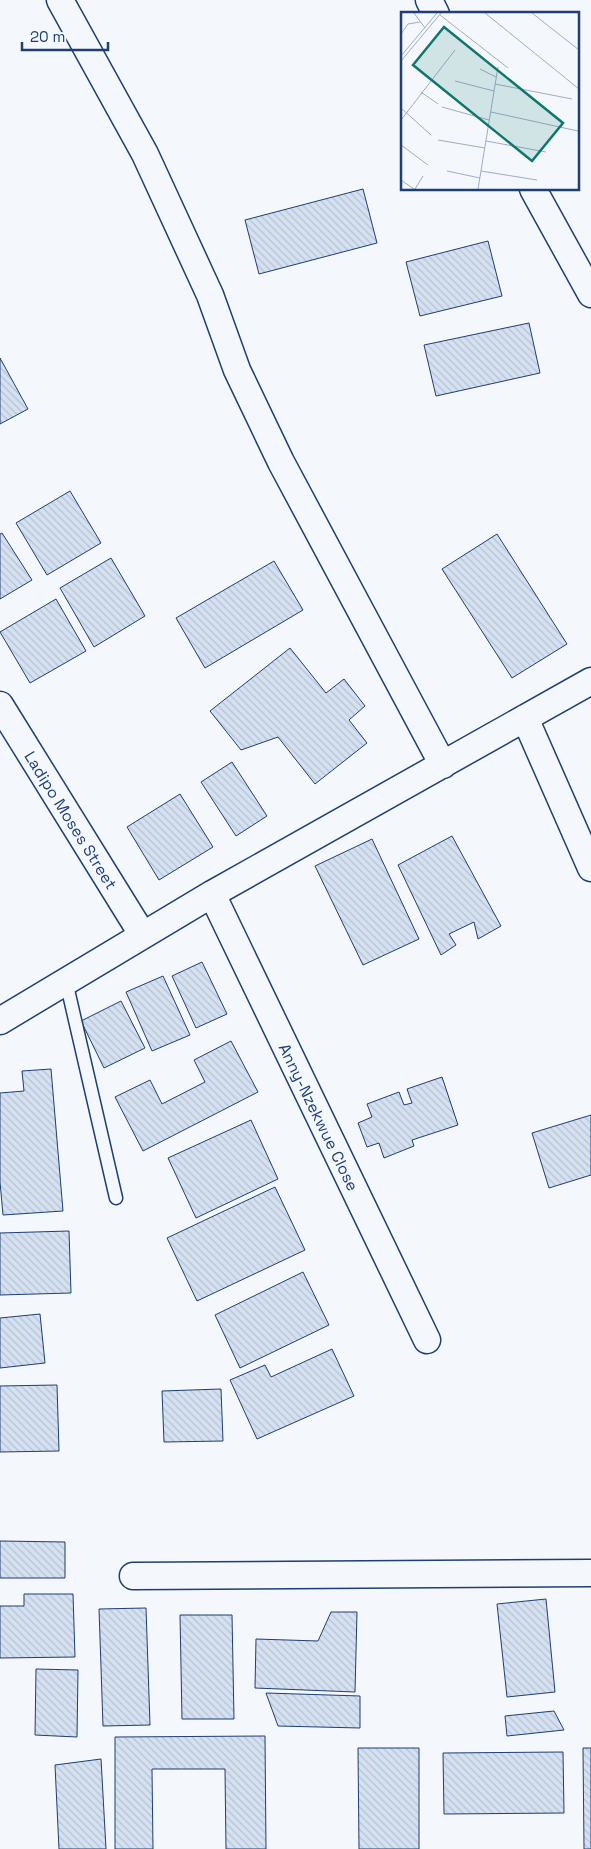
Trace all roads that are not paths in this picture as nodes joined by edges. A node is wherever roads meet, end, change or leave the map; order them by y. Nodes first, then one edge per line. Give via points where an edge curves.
1 (60, 0) edge
2 (429, 0) edge
3 (435, 12) edge
4 (534, 190) edge
5 (591, 294) edge
6 (591, 681) edge
7 (0, 705) edge
8 (525, 718) junction
9 (443, 765) junction
10 (591, 868) edge
11 (212, 894) junction
12 (142, 934) junction
13 (66, 981) junction
14 (0, 1022) edge
15 (116, 1198) dead end
16 (427, 1340) dead end
17 (591, 1573) edge
18 (133, 1576) dead end

1 - 9 street via 145,154 210,294 237,370 281,462
2 - 3 street
4 - 5 street
6 - 8 street
7 - 12 street, Ladipo Moses Street
8 - 9 street
8 - 10 street
9 - 11 street
11 - 12 street
11 - 16 street, Anny-Nzekwue Close
12 - 13 street
13 - 14 street
13 - 15 lane
17 - 18 street

